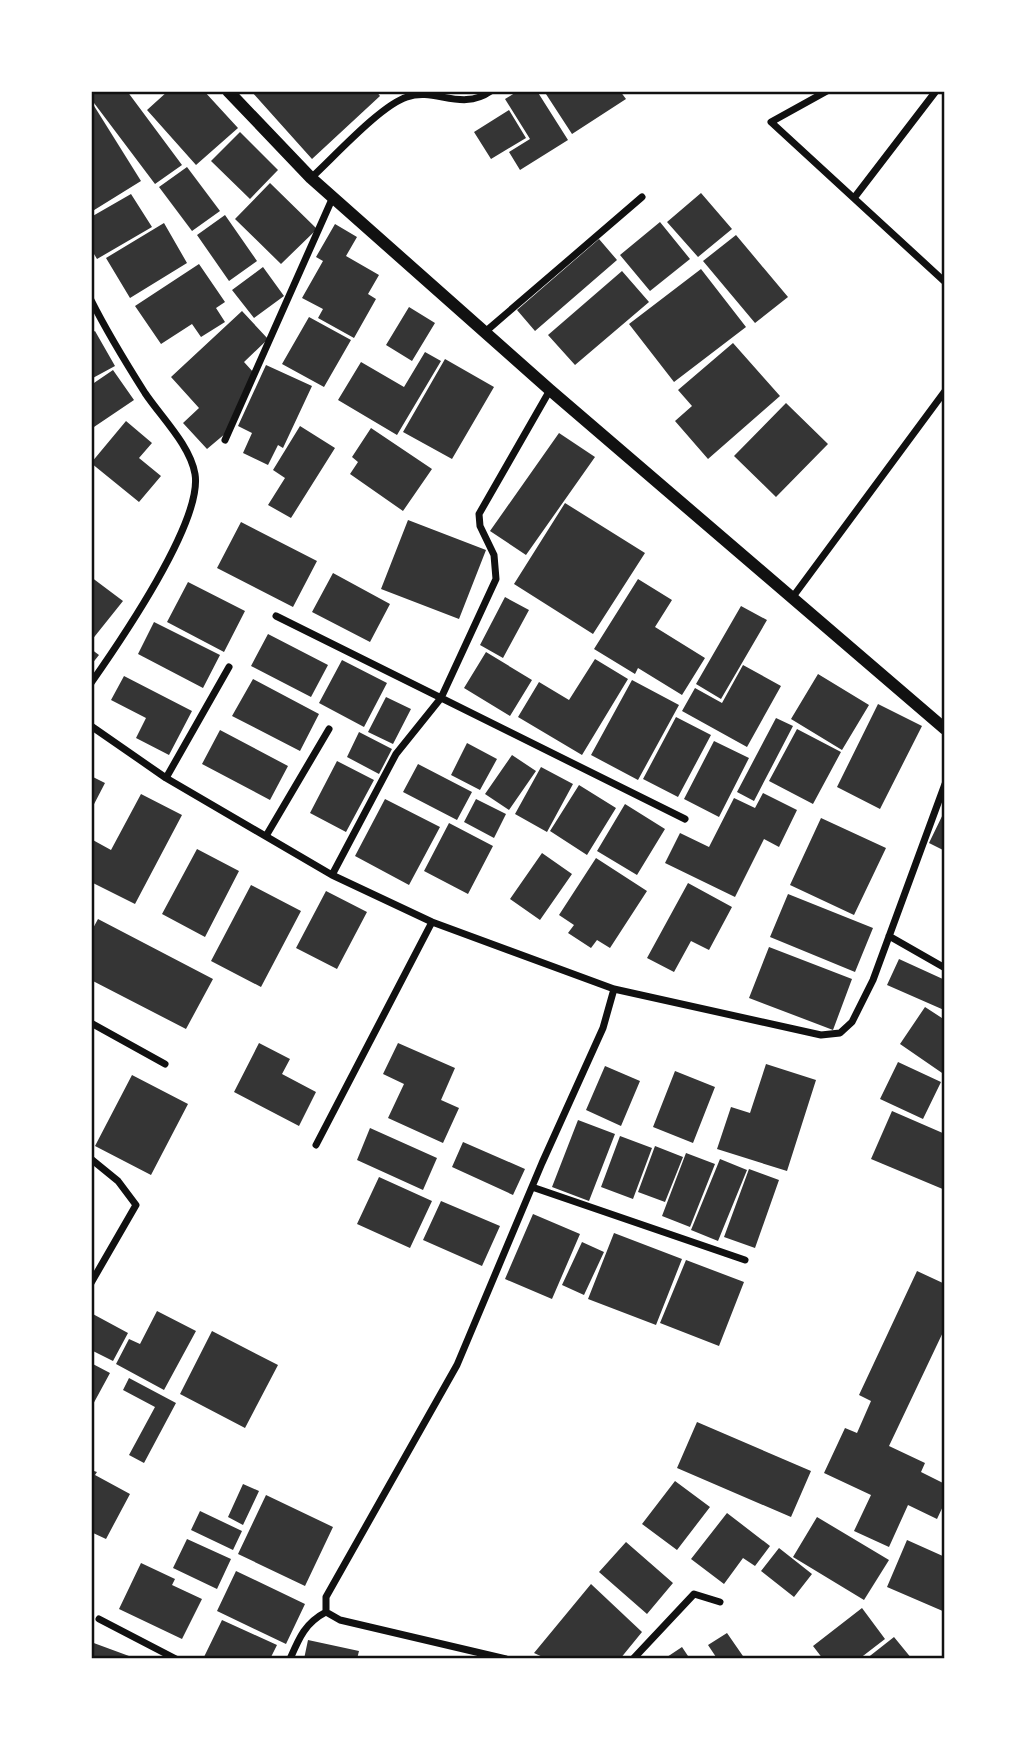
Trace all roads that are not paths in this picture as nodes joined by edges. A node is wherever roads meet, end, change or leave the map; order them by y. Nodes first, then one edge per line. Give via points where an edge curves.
1 (228, 91) edge
2 (491, 91) edge
3 (827, 91) edge
4 (936, 91) edge
5 (311, 178) junction
6 (333, 197) junction
7 (642, 197) dead end
8 (854, 198) junction
9 (945, 282) edge
10 (91, 300) edge
11 (100, 317) junction
12 (91, 322) edge
13 (485, 332) junction
14 (550, 390) junction
15 (945, 391) edge
16 (225, 440) dead end
17 (792, 598) junction
18 (276, 616) dead end
19 (229, 667) dead end
20 (91, 682) edge
21 (441, 698) junction
22 (91, 726) edge
23 (329, 729) dead end
24 (945, 729) edge
25 (166, 778) junction
26 (945, 783) edge
27 (685, 820) dead end
28 (266, 836) junction
29 (332, 875) junction
30 (432, 922) junction
31 (889, 936) junction
32 (945, 968) edge
33 (614, 989) junction
34 (91, 1023) edge
35 (165, 1064) dead end
36 (316, 1144) dead end
37 (91, 1159) edge
38 (532, 1187) junction
39 (745, 1259) dead end
40 (91, 1283) edge
41 (720, 1602) dead end
42 (326, 1612) junction
43 (99, 1619) dead end
44 (176, 1659) edge
45 (289, 1659) edge
46 (506, 1659) edge
47 (633, 1659) edge

1 - 5 street
2 - 5 street via 459,102 408,96 391,105
3 - 8 street via 771,122
4 - 8 street
5 - 6 street
6 - 13 street
6 - 16 street
7 - 13 street
8 - 9 street
10 - 11 street
11 - 12 street
11 - 20 street via 189,457 196,476 193,499 173,549 140,613
13 - 14 street
14 - 17 street
14 - 21 street via 479,514 494,555 496,579
15 - 17 street
17 - 24 street
18 - 21 street
19 - 25 street
21 - 27 street
21 - 29 street via 396,754
22 - 25 street
23 - 28 street
25 - 28 street
26 - 31 street
28 - 29 street
29 - 30 street
30 - 33 street
30 - 36 street
31 - 32 street
31 - 33 street via 852,1022 840,1033 821,1035
33 - 38 street via 603,1028
34 - 35 street
37 - 40 street via 118,1181 136,1205
38 - 39 street
38 - 42 street via 457,1365 326,1597
41 - 47 street via 694,1594
42 - 45 street via 302,1632
42 - 46 street via 340,1620
43 - 44 street

